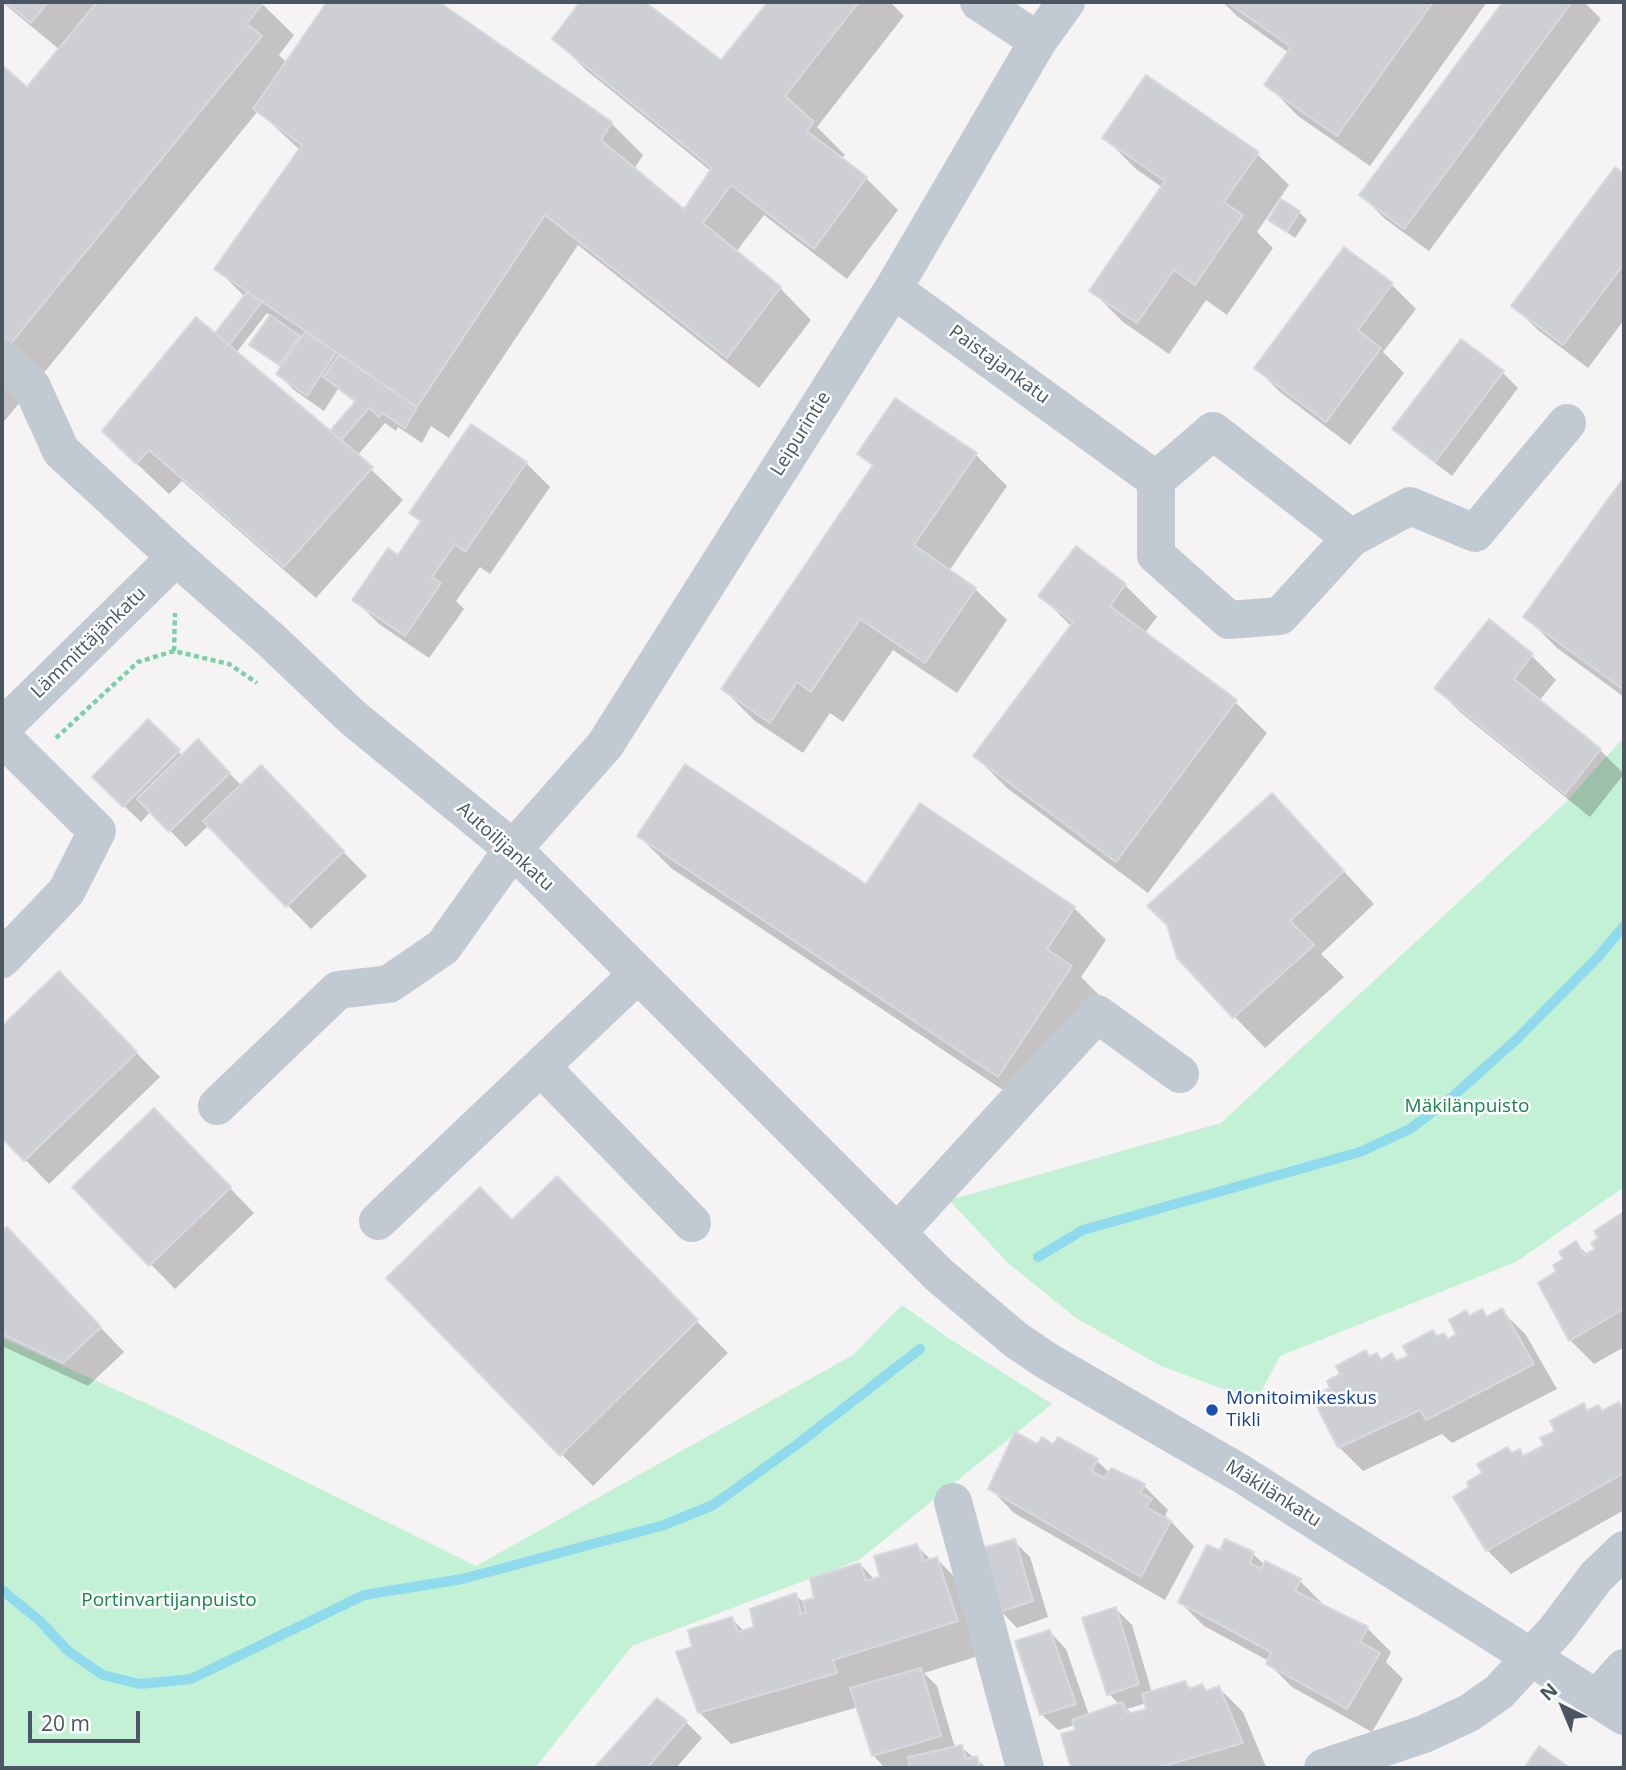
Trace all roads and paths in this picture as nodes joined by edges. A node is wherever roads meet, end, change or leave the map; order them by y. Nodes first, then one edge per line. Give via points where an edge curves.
1 (979, 2) edge
2 (1066, 2) edge
3 (1038, 41) junction
4 (893, 289) junction
5 (2, 360) edge
6 (1567, 423) dead end
7 (1156, 480) junction
8 (1351, 538) junction
9 (176, 557) junction
10 (174, 651) dead end
11 (2, 728) edge
12 (2, 737) edge
13 (29, 764) junction
14 (513, 849) junction
15 (2, 959) edge
16 (638, 974) junction
17 (541, 1067) junction
18 (1180, 1074) dead end
19 (217, 1106) dead end
20 (378, 1221) dead end
21 (692, 1223) dead end
22 (897, 1233) junction
23 (929, 1265) joint
24 (953, 1502) dead end
25 (1624, 1550) edge
26 (1531, 1657) junction
27 (1624, 1668) edge
28 (1611, 1706) edge
29 (1025, 1768) edge
30 (1323, 1768) edge

1 - 3 street
2 - 3 street, Leipurintie
3 - 4 street, Leipurintie
4 - 7 street, Paistajankatu
4 - 14 street, Leipurintie via 605,746
5 - 9 street, Autoilijankatu via 32,387 61,451
6 - 8 street via 1475,533 1410,506
7 - 8 street via 1213,430
7 - 8 street via 1156,555 1229,620 1280,616
9 - 11 street, Lämmittäjänkatu
9 - 14 street, Autoilijankatu via 352,717
10 - 13 path via 138,662
12 - 13 street
13 - 15 street via 97,831 66,892
14 - 16 street, Autoilijankatu
14 - 19 street, Leipurintie via 443,947 389,984 338,990
16 - 17 street
16 - 22 street, Autoilijankatu
17 - 20 street
17 - 21 street
18 - 22 street via 1097,1014
22 - 23 street, Autoilijankatu
23 - 26 street, Mäkilänkatu via 1047,1361 1240,1473
24 - 29 street
25 - 26 street
26 - 28 street, Mäkilänkatu
26 - 30 street via 1499,1692 1469,1713 1424,1734
27 - 28 street

